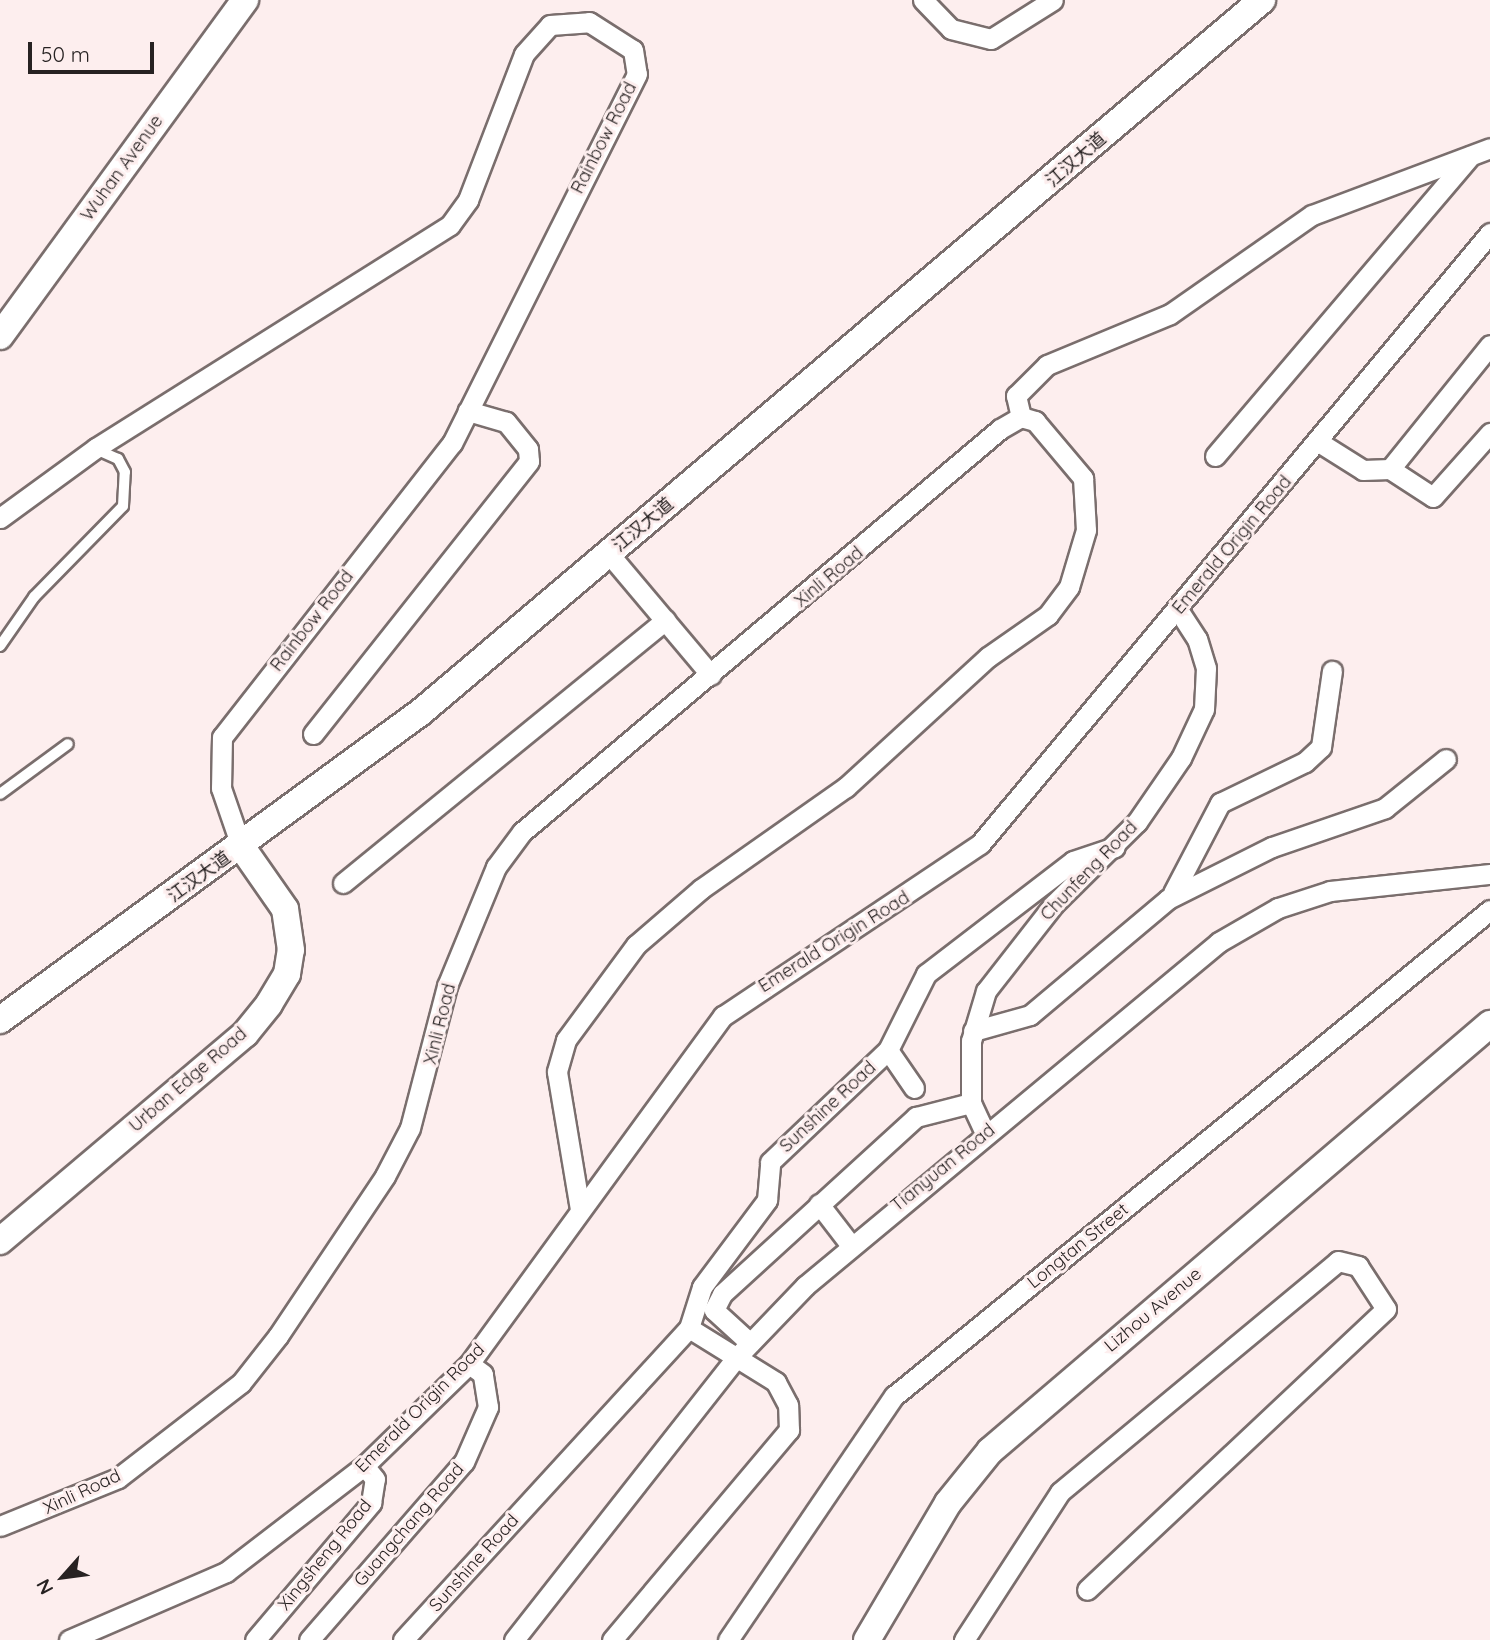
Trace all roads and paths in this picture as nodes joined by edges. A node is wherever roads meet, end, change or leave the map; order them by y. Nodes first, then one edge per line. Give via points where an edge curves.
1 (245, 0) edge
2 (923, 0) edge
3 (1053, 0) edge
4 (1262, 0) edge
5 (1481, 151) edge
6 (1490, 233) edge
7 (0, 337) edge
8 (1490, 345) edge
9 (468, 411) junction
10 (1021, 417) junction
11 (1490, 433) edge
12 (1317, 441) junction
13 (96, 449) junction
14 (1214, 456) dead end
15 (1390, 469) junction
16 (0, 518) edge
17 (609, 554) junction
18 (1178, 610) junction
19 (665, 620) junction
20 (0, 646) edge
21 (1332, 671) dead end
22 (711, 675) junction
23 (313, 734) dead end
24 (68, 744) dead end
25 (1446, 759) dead end
26 (0, 794) edge
27 (241, 846) junction
28 (1115, 847) junction
29 (1490, 874) edge
30 (343, 883) dead end
31 (1168, 899) junction
32 (1490, 910) edge
33 (0, 1020) edge
34 (1490, 1024) edge
35 (973, 1031) junction
36 (888, 1050) junction
37 (914, 1088) dead end
38 (971, 1103) junction
39 (985, 1133) junction
40 (819, 1204) junction
41 (580, 1209) junction
42 (0, 1241) edge
43 (849, 1243) junction
44 (689, 1328) junction
45 (743, 1350) junction
46 (469, 1364) junction
47 (364, 1466) junction
48 (0, 1526) edge
49 (1087, 1590) dead end
50 (69, 1640) edge
51 (255, 1640) edge
52 (309, 1640) edge
53 (403, 1640) edge
54 (514, 1640) edge
55 (612, 1640) edge
56 (728, 1640) edge
57 (867, 1640) edge
58 (964, 1640) edge

1 - 7 main road, Wuhan Avenue
2 - 3 street via 951,29 991,39
4 - 17 main road, 江汉大道
5 - 10 street via 1312,215 1170,314 1047,365 1016,396
5 - 14 street
6 - 12 street, Emerald Origin Road
8 - 15 street
9 - 13 street, Rainbow Road via 637,74 628,44 589,22 550,25 532,38 468,200 450,225
9 - 23 street via 506,422 529,461
9 - 27 street, Rainbow Road via 452,443 222,737 221,789
10 - 22 street, Xinli Road
10 - 41 street via 1053,436 1083,478 1086,530 1069,587 1048,615 988,657 870,767 659,921 636,945 566,1040 557,1072
11 - 15 street via 1433,497
12 - 15 street via 1363,470
12 - 18 street, Emerald Origin Road
13 - 16 street, Rainbow Road
13 - 20 lane via 118,459 125,472 123,506 34,597
17 - 19 street
17 - 27 main road, 江汉大道 via 421,712
18 - 28 street, Chunfeng Road via 1197,639 1206,668 1204,709 1181,758
18 - 41 street, Emerald Origin Road via 979,844 723,1016
19 - 22 street
19 - 30 street
21 - 31 street via 1321,747 1305,762 1220,803 1185,880
22 - 48 street, Xinli Road via 522,832 496,867 447,986 410,1128 385,1176 241,1383 118,1478
24 - 26 lane
25 - 31 street via 1385,808 1272,847
27 - 33 main road, 江汉大道
27 - 42 main road, Urban Edge Road via 285,909 291,950 287,974 269,1004 245,1034
28 - 35 street, Chunfeng Road via 1054,905 986,991
28 - 36 street, Sunshine Road via 1073,861 926,974
29 - 39 street, Tianyuan Road via 1330,891 1249,922
31 - 35 street via 1031,1015
32 - 56 street, Longtan Street via 1388,999 894,1396
34 - 57 main road, Lizhou Avenue via 989,1451 948,1503
35 - 38 street, Chunfeng Road
36 - 37 street
36 - 44 street, Sunshine Road via 771,1162 767,1200 702,1287
38 - 39 street, Chunfeng Road
38 - 40 street via 916,1116
39 - 43 street, Tianyuan Road
40 - 43 street
40 - 45 street via 718,1302 714,1310
41 - 46 street, Emerald Origin Road
43 - 45 street, Tianyuan Road
44 - 45 street
44 - 53 street, Sunshine Road
45 - 54 street, Tianyuan Road
45 - 55 street via 776,1382 788,1405 789,1430
46 - 47 street, Emerald Origin Road
46 - 52 street, Guangchang Road via 483,1374 488,1407 464,1462
47 - 50 street, Emerald Origin Road via 226,1572
47 - 51 street, Xingsheng Road via 375,1479 371,1503
49 - 58 street via 1385,1309 1358,1266 1338,1261 1060,1492

